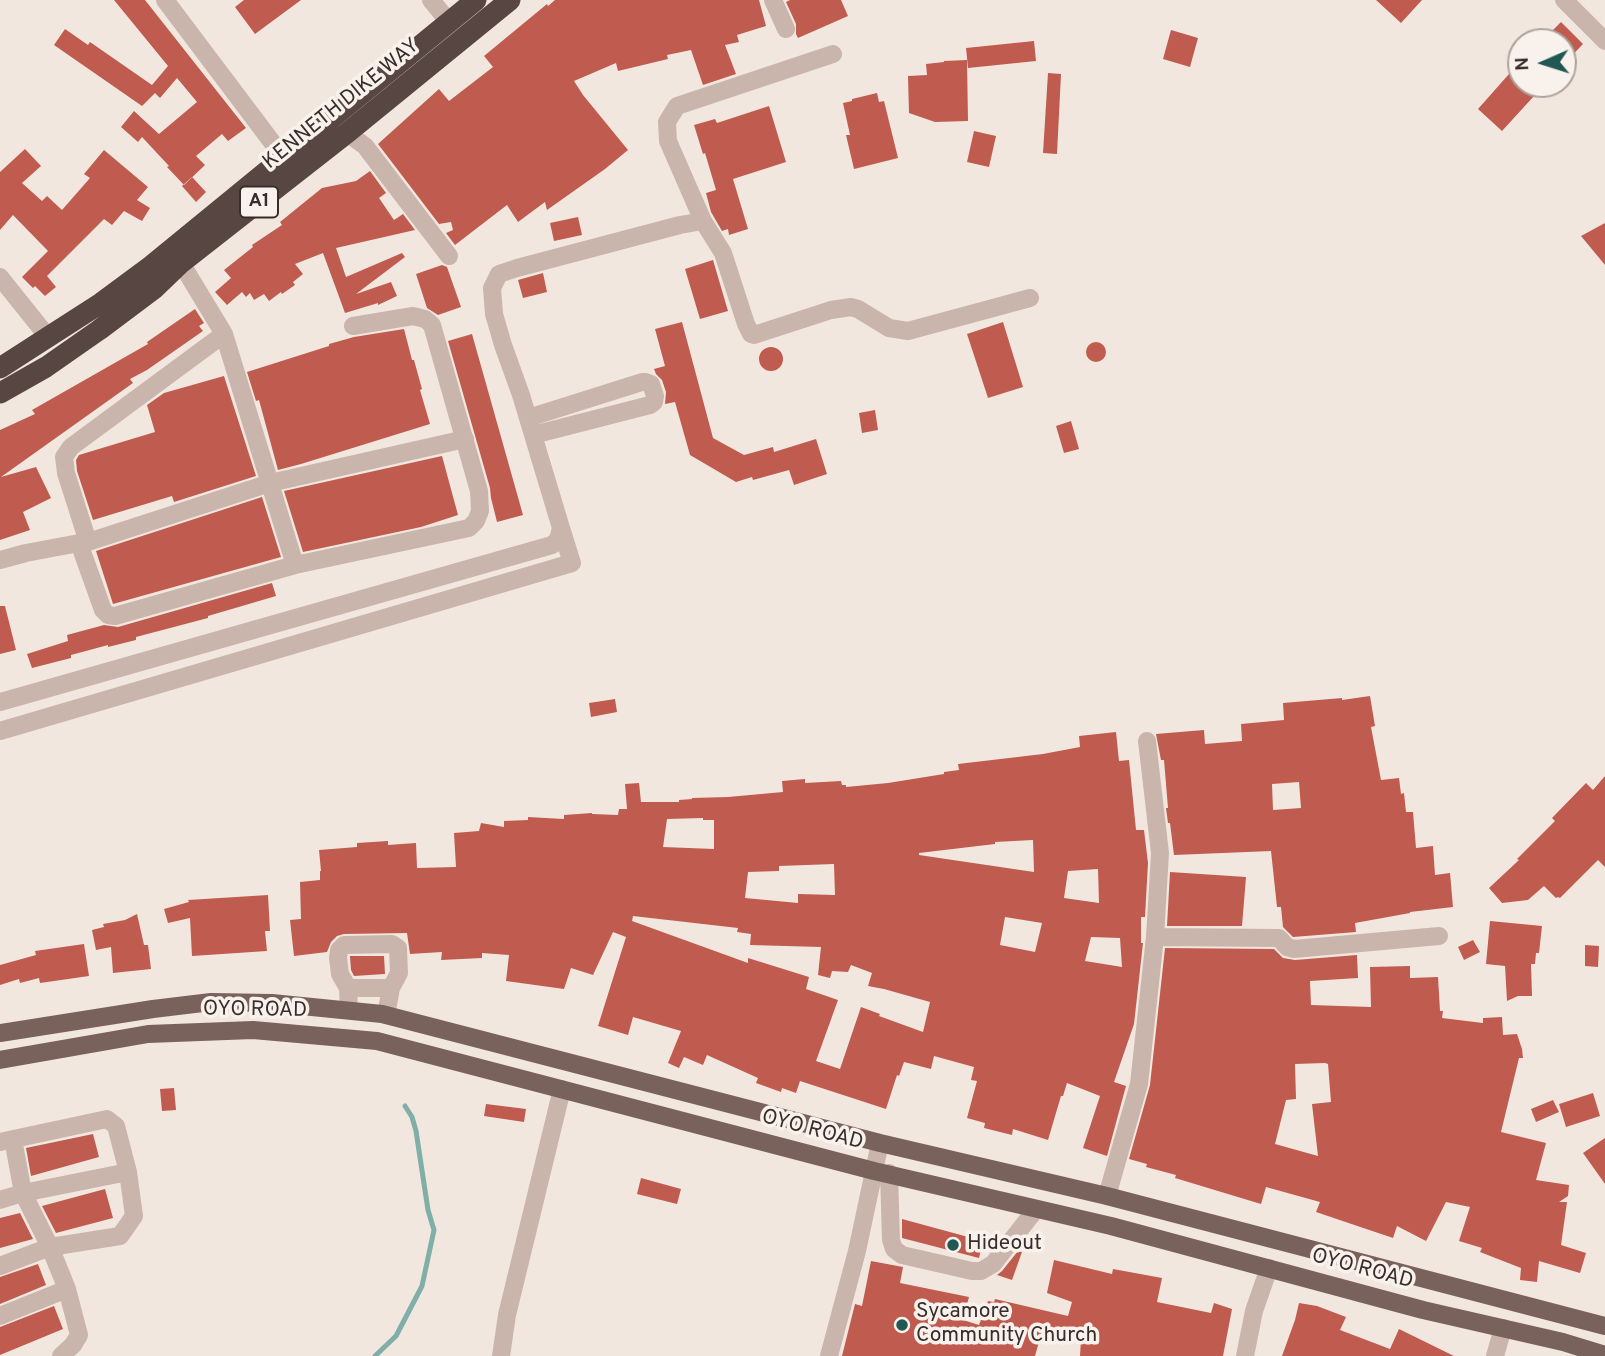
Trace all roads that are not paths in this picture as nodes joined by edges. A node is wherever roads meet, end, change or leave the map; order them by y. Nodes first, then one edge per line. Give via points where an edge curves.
1 (165, 0) edge
2 (431, 0) edge
3 (476, 0) edge
4 (510, 0) edge
5 (773, 0) edge
6 (1564, 0) edge
7 (449, 22) junction
8 (786, 29) dead end
9 (1605, 41) edge
10 (832, 54) dead end
11 (347, 133) junction
12 (284, 158) junction
13 (703, 221) junction
14 (449, 256) dead end
15 (181, 263) junction
16 (0, 276) edge
17 (1030, 298) dead end
18 (353, 326) dead end
19 (224, 334) junction
20 (48, 337) junction
21 (0, 368) edge
22 (0, 393) edge
23 (530, 426) junction
24 (465, 439) junction
25 (270, 482) junction
26 (561, 528) junction
27 (83, 542) junction
28 (0, 560) edge
29 (295, 565) junction
30 (0, 702) edge
31 (0, 731) edge
32 (1147, 741) dead end
33 (1439, 936) dead end
34 (1156, 937) junction
35 (348, 988) junction
36 (391, 988) junction
37 (349, 1010) junction
38 (386, 1015) junction
39 (0, 1033) edge
40 (0, 1060) edge
41 (562, 1089) junction
42 (6, 1140) edge
43 (880, 1143) junction
44 (128, 1172) junction
45 (881, 1172) junction
46 (23, 1193) junction
47 (1107, 1196) junction
48 (0, 1200) edge
49 (1035, 1209) junction
50 (50, 1247) junction
51 (0, 1266) edge
52 (1269, 1269) junction
53 (67, 1289) junction
54 (0, 1316) edge
55 (1605, 1326) edge
56 (1503, 1328) junction
57 (1605, 1355) edge
58 (61, 1356) edge
59 (501, 1356) edge
60 (828, 1356) edge
61 (1245, 1356) edge
62 (1495, 1356) edge

1 - 12 street
2 - 7 street
3 - 7 highway, KENNETH DIKE WAY / A1
4 - 11 highway, KENNETH DIKE WAY / A1
5 - 8 street
6 - 9 street
7 - 12 highway, KENNETH DIKE WAY / A1
10 - 13 street via 677,106 667,122 667,141
11 - 14 street via 365,146
11 - 15 highway, KENNETH DIKE WAY / A1
12 - 20 highway, KENNETH DIKE WAY / A1 via 151,266
13 - 17 street via 723,253 746,324 754,335 851,307 888,328 908,331
13 - 23 street via 499,274 492,288 494,314
15 - 19 street
15 - 22 highway, KENNETH DIKE WAY / A1 via 99,330
16 - 20 street
18 - 24 street via 413,316 432,325
19 - 25 street
19 - 27 street via 71,447 64,457
20 - 21 highway, KENNETH DIKE WAY / A1
23 - 23 street via 642,382 651,384 655,396 650,405
23 - 26 street
24 - 25 street
24 - 29 street via 479,491 480,511 470,528
25 - 27 street
25 - 29 street
26 - 30 street via 552,545
26 - 31 street via 572,564
27 - 28 street
27 - 29 street via 103,610 115,616
32 - 34 street via 1160,853
33 - 34 street via 1294,949 1279,939
34 - 47 street via 1139,1084
35 - 36 street
35 - 36 street via 338,958 344,945 392,944 398,948 399,973
35 - 37 street
36 - 38 street
37 - 38 main road, OYO ROAD
37 - 39 main road, OYO ROAD via 211,1002
38 - 43 main road, OYO ROAD
40 - 41 main road, OYO ROAD via 148,1034 253,1030 377,1041
41 - 45 main road, OYO ROAD
41 - 59 street
42 - 44 street via 107,1119 116,1126
42 - 46 street
43 - 45 street
43 - 47 main road, OYO ROAD
44 - 46 street
44 - 50 street via 134,1216 120,1236
45 - 49 main road, OYO ROAD
45 - 49 street via 891,1240 902,1255 981,1271 993,1264
45 - 60 street
46 - 48 street
46 - 50 street
47 - 55 main road, OYO ROAD
49 - 52 main road, OYO ROAD
50 - 51 street
50 - 53 street
52 - 56 main road, OYO ROAD
52 - 61 street
53 - 54 street
53 - 58 street via 79,1335
56 - 57 main road, OYO ROAD
56 - 62 street

